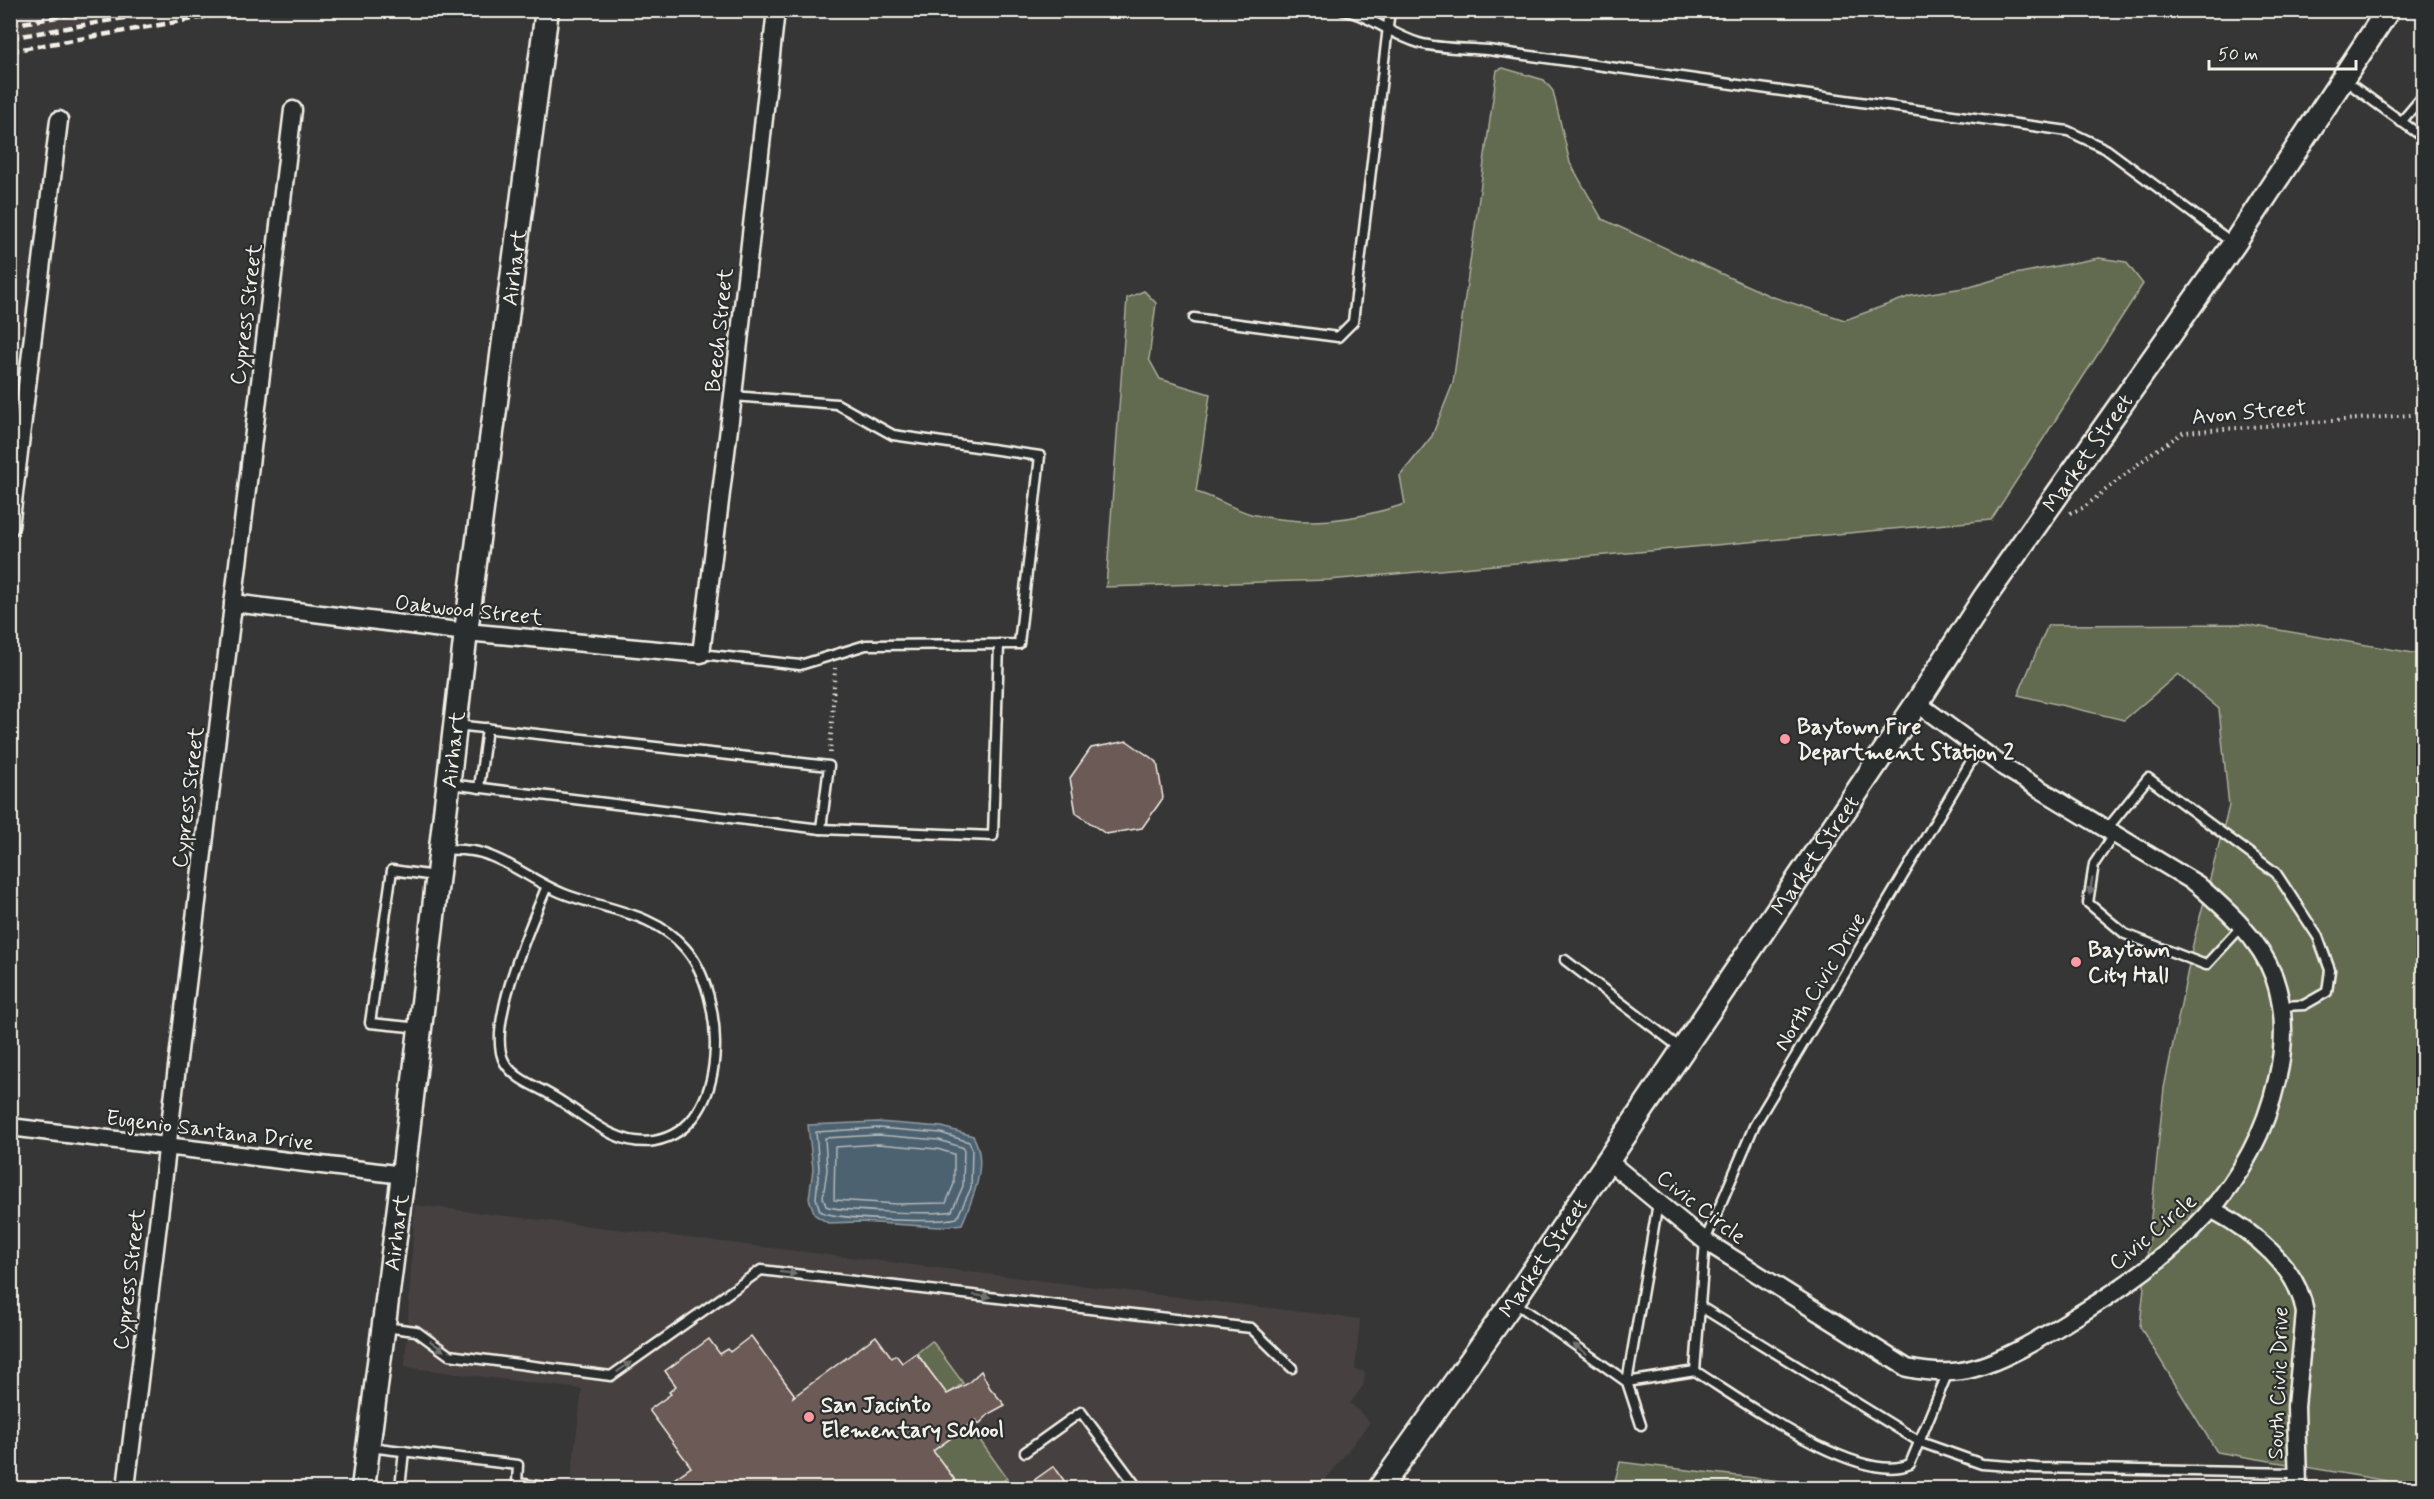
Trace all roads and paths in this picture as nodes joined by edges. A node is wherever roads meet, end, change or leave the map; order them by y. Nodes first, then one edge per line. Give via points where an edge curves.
1 (547, 10) edge
2 (776, 10) edge
3 (1342, 10) edge
4 (1390, 10) edge
5 (2388, 10) edge
6 (1386, 31) junction
7 (2343, 79) junction
8 (2424, 95) edge
9 (293, 110) dead end
10 (58, 120) dead end
11 (2401, 122) junction
12 (2424, 138) edge
13 (2234, 244) junction
14 (1194, 318) dead end
15 (734, 396) junction
16 (2424, 414) edge
17 (10, 527) edge
18 (2034, 530) junction
19 (233, 603) junction
20 (466, 632) junction
21 (999, 644) junction
22 (701, 654) junction
23 (836, 654) junction
24 (1917, 703) junction
25 (455, 725) junction
26 (487, 728) junction
27 (1979, 748) junction
28 (829, 766) junction
29 (448, 784) junction
30 (479, 788) junction
31 (821, 829) junction
32 (2111, 831) junction
33 (441, 849) junction
34 (438, 876) junction
35 (547, 886) junction
36 (2242, 926) junction
37 (1565, 960) dead end
38 (2282, 1006) junction
39 (420, 1028) junction
40 (1683, 1050) junction
41 (10, 1127) edge
42 (167, 1146) junction
43 (1608, 1161) junction
44 (403, 1175) junction
45 (1658, 1203) junction
46 (2213, 1210) junction
47 (1705, 1241) junction
48 (1514, 1301) junction
49 (1701, 1307) junction
50 (384, 1327) junction
51 (1292, 1368) dead end
52 (1695, 1371) junction
53 (1948, 1372) junction
54 (1627, 1383) junction
55 (1641, 1425) dead end
56 (1920, 1442) junction
57 (368, 1447) junction
58 (405, 1451) junction
59 (1025, 1452) dead end
60 (2297, 1481) edge
61 (1134, 1483) dead end
62 (1108, 1484) dead end
63 (126, 1488) edge
64 (363, 1488) edge
65 (400, 1488) edge
66 (551, 1488) edge
67 (1102, 1488) edge
68 (1380, 1488) edge

1 - 20 main road, Airhart
2 - 15 street, Beech Street
3 - 6 lane via 1360,13
4 - 6 lane
5 - 7 main road, Market Street
6 - 13 lane via 1420,43 2068,131 2106,149
6 - 14 lane via 1353,322 1338,337
7 - 11 lane
7 - 13 main road, Market Street
8 - 11 lane
9 - 19 street, Cypress Street
10 - 17 street
11 - 12 lane
13 - 18 main road, Market Street
15 - 21 lane via 837,404 893,435 1040,456 1019,644
15 - 22 street, Beech Street
16 - 18 path, Avon Street via 2184,432 2082,508
18 - 24 main road, Market Street via 1985,597
19 - 20 street, Oakwood Street
19 - 42 street, Cypress Street
20 - 22 street, Oakwood Street
20 - 25 main road, Airhart
21 - 23 lane via 866,645
21 - 31 lane via 993,836
22 - 23 lane via 800,666
23 - 28 path
24 - 27 street, Civic Circle
24 - 40 main road, Market Street
25 - 26 lane
25 - 29 main road, Airhart
26 - 28 lane
26 - 30 lane
27 - 32 street, Civic Circle
27 - 47 lane, North Civic Drive via 1754,1126
28 - 31 lane
29 - 30 lane
29 - 33 main road, Airhart
30 - 31 lane
32 - 36 street, Civic Circle via 2197,884
32 -> 36 lane via 2094,864 2088,903 2125,934 2206,965
32 - 38 lane via 2148,778 2276,873 2318,937 2330,970 2328,992 2304,1005
33 - 34 main road, Airhart
33 - 35 lane via 489,855
34 - 39 main road, Airhart
34 - 39 lane via 392,870 370,1023
35 - 35 lane via 639,917 668,931 702,974 712,1005 712,1079 692,1119 675,1133 654,1141 624,1138 523,1081 506,1064 499,1050 505,1008 526,935
36 - 38 street, Civic Circle via 2274,976
37 - 40 lane
38 - 46 street, Civic Circle via 2281,1063 2264,1126 2237,1179
39 - 44 main road, Airhart
40 - 43 main road, Market Street
41 - 42 street, Eugenio Santana Drive
42 - 44 street, Eugenio Santana Drive
42 - 63 street, Cypress Street
43 - 45 street, Civic Circle
43 - 48 main road, Market Street
44 - 50 main road, Airhart
45 - 47 street, Civic Circle
45 - 54 lane
46 - 53 street, Civic Circle via 2150,1266 2053,1331 2004,1356 1964,1371
46 - 60 street, South Civic Drive via 2245,1228 2263,1245 2303,1300 2296,1406
47 - 49 lane, North Civic Drive
47 - 53 street, Civic Circle via 1907,1368
54 -> 48 lane
48 - 68 main road, Market Street
49 - 52 lane, North Civic Drive
49 - 56 lane
50 -> 51 lane via 416,1331 449,1355 612,1376 761,1270 1251,1328
50 - 57 main road, Airhart
52 - 54 lane
52 - 56 lane via 1811,1444 1857,1462 1900,1468 1910,1464
53 - 56 lane
54 - 55 lane
56 - 60 lane via 1982,1464
57 - 58 lane
57 - 64 main road, Airhart
58 - 65 lane
58 - 66 lane via 518,1465 517,1483
59 - 61 lane via 1081,1412
62 - 67 path

